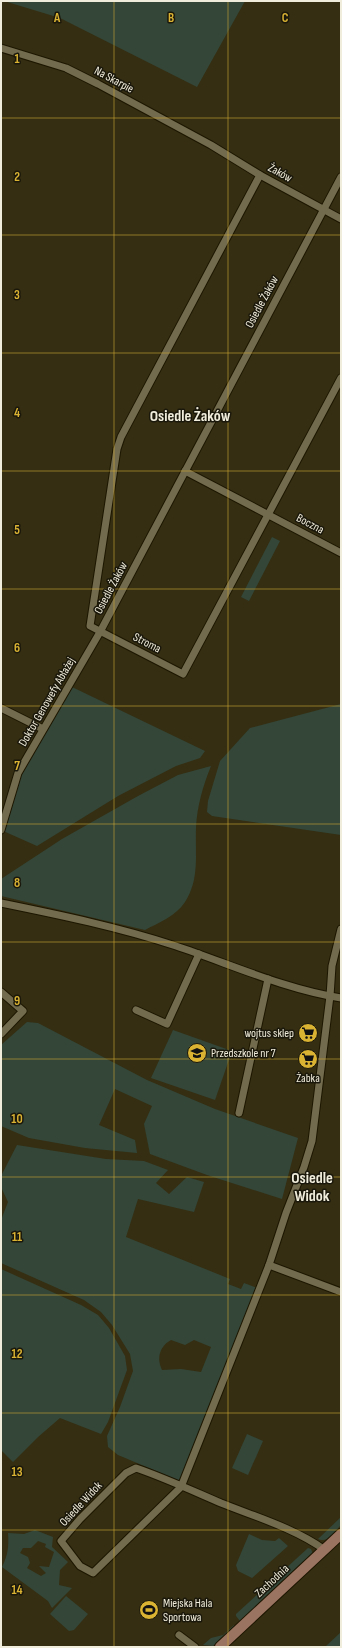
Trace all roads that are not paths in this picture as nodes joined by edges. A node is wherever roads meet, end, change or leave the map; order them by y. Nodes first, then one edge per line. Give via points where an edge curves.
1 (1, 48) edge
2 (211, 145) joint
3 (260, 175) junction
4 (341, 177) edge
5 (324, 209) junction
6 (341, 218) edge
7 (341, 378) edge
8 (185, 471) junction
9 (269, 515) junction
10 (341, 553) edge
11 (100, 632) junction
12 (1, 708) edge
13 (43, 729) junction
14 (1, 830) edge
15 (1, 903) edge
16 (341, 929) edge
17 (198, 954) junction
18 (268, 979) junction
19 (1, 992) edge
20 (330, 996) junction
21 (341, 998) edge
22 (136, 1010) dead end
23 (2, 1032) edge
24 (239, 1113) dead end
25 (270, 1265) junction
26 (341, 1292) edge
27 (181, 1487) junction
28 (341, 1534) edge
29 (325, 1550) junction
30 (179, 1635) dead end
31 (195, 1647) edge
32 (220, 1647) edge

1 - 2 street, Na Skarpie via 66,68
2 - 3 street, Żaków
3 - 5 street, Żaków
3 - 11 street, Osiedle Żaków via 121,437 90,626
4 - 5 street, Osiedle Żaków
5 - 6 street, Żaków
5 - 8 street, Osiedle Żaków
7 - 9 street
8 - 9 street, Boczna
8 - 11 street, Osiedle Żaków
9 - 10 street, Boczna
9 - 11 street, Stroma via 183,674
11 - 13 street, Doktor Genowefy Abłażej
12 - 13 street
13 - 14 street, Doktor Genowefy Abłażej via 18,773
15 - 17 street via 115,927
16 - 20 street, Osiedle Widok via 332,966
17 - 18 street
17 - 22 street via 167,1024
18 - 20 street
18 - 24 street
19 - 23 street via 23,1011
20 - 21 street
20 - 25 street, Osiedle Widok via 312,1140
25 - 26 street
25 - 27 street, Osiedle Widok
27 - 27 street, Osiedle Widok via 136,1468 128,1471 61,1541 80,1566 93,1573
27 - 29 street, Osiedle Widok via 285,1528
28 - 29 street, Zachodnia
29 - 32 street, Zachodnia
30 - 31 street

